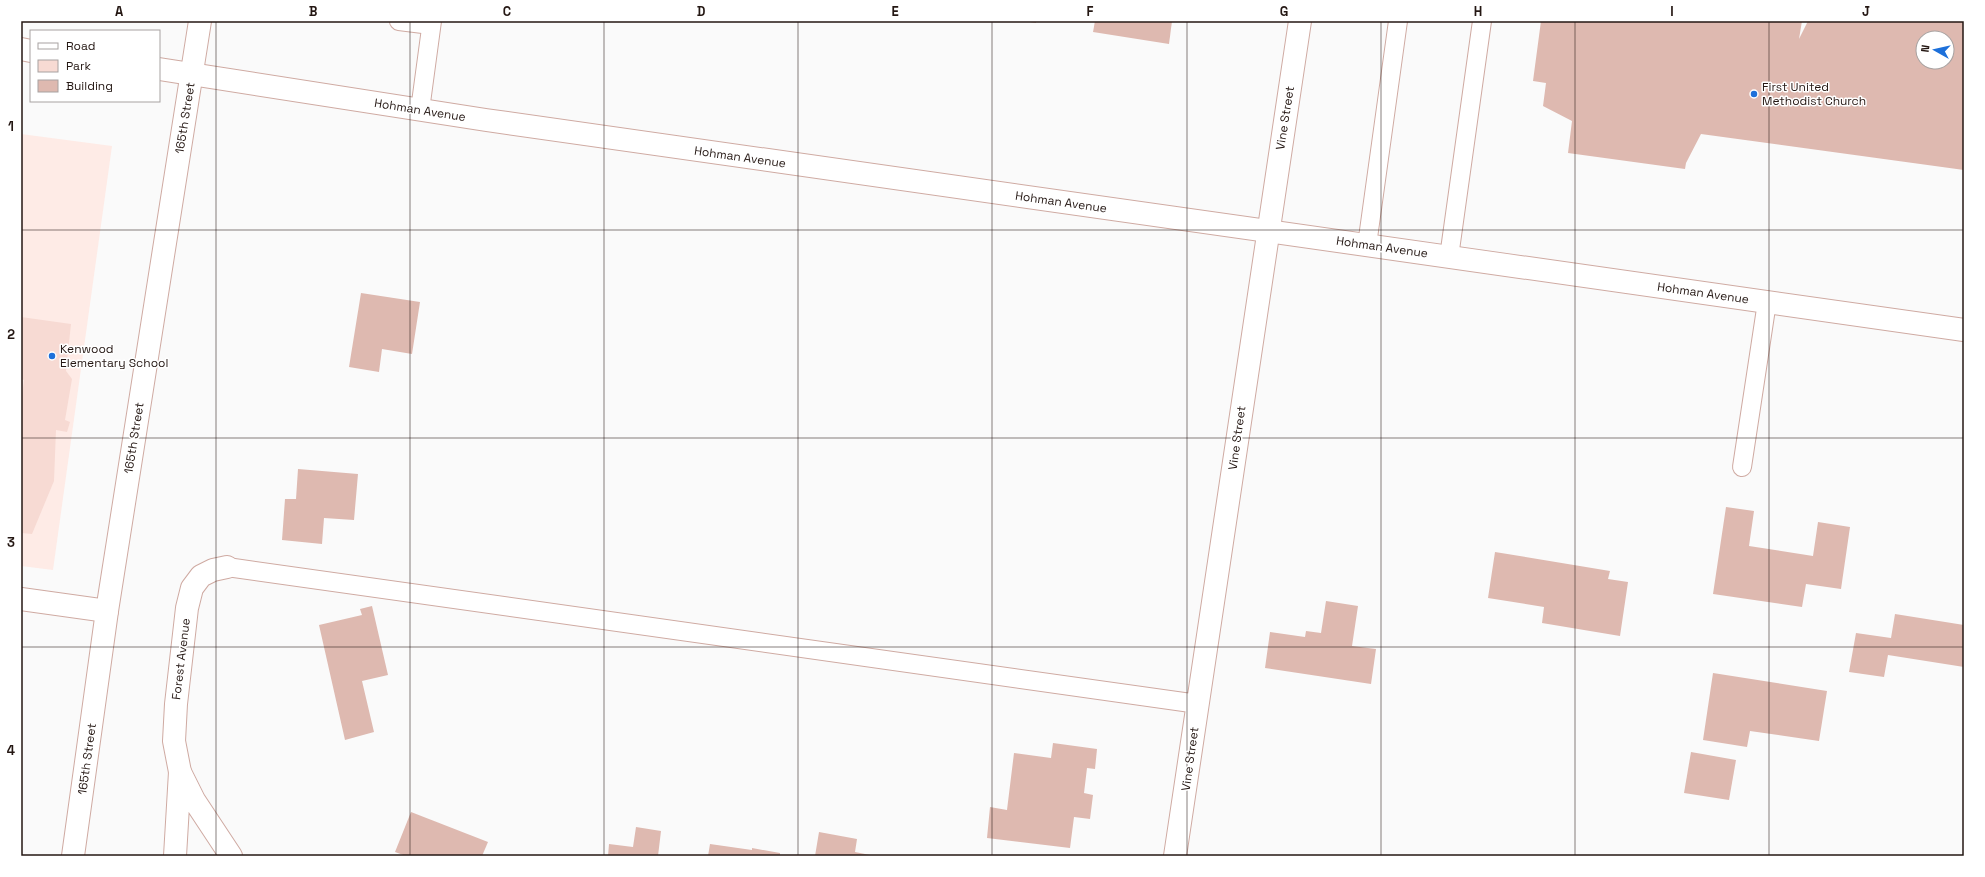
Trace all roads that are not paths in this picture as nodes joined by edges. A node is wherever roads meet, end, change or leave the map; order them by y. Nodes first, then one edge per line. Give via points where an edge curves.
1 (200, 21) edge
2 (399, 21) edge
3 (1300, 21) edge
4 (1398, 21) edge
5 (1482, 21) edge
6 (431, 23) edge
7 (160, 69) edge
8 (192, 74) junction
9 (420, 110) junction
10 (1268, 231) junction
11 (1366, 245) junction
12 (1449, 257) junction
13 (1767, 302) junction
14 (1964, 330) edge
15 (1742, 467) dead end
16 (227, 568) joint
17 (21, 599) edge
18 (107, 611) junction
19 (1198, 704) junction
20 (180, 772) junction
21 (73, 856) edge
22 (175, 856) edge
23 (230, 856) edge
24 (1175, 856) edge

1 - 8 main road, 165th Street
2 - 6 lane
3 - 10 main road, Vine Street
4 - 11 lane
5 - 12 lane
6 - 9 lane
7 - 8 main road, Hohman Avenue
8 - 9 main road, Hohman Avenue
8 - 18 main road, 165th Street
9 - 10 main road, Hohman Avenue
10 - 11 main road, Hohman Avenue
10 - 19 main road, Vine Street
11 - 12 main road, Hohman Avenue
12 - 13 main road, Hohman Avenue
13 - 14 main road, Hohman Avenue
13 - 15 lane
16 - 19 lane
16 - 20 main road, Forest Avenue via 212,570 201,576 192,588 187,608 174,741
17 - 18 main road
18 - 21 main road, 165th Street
19 - 24 main road, Vine Street
20 - 22 main road, Forest Avenue
20 - 23 main road, Forest Avenue via 194,800

